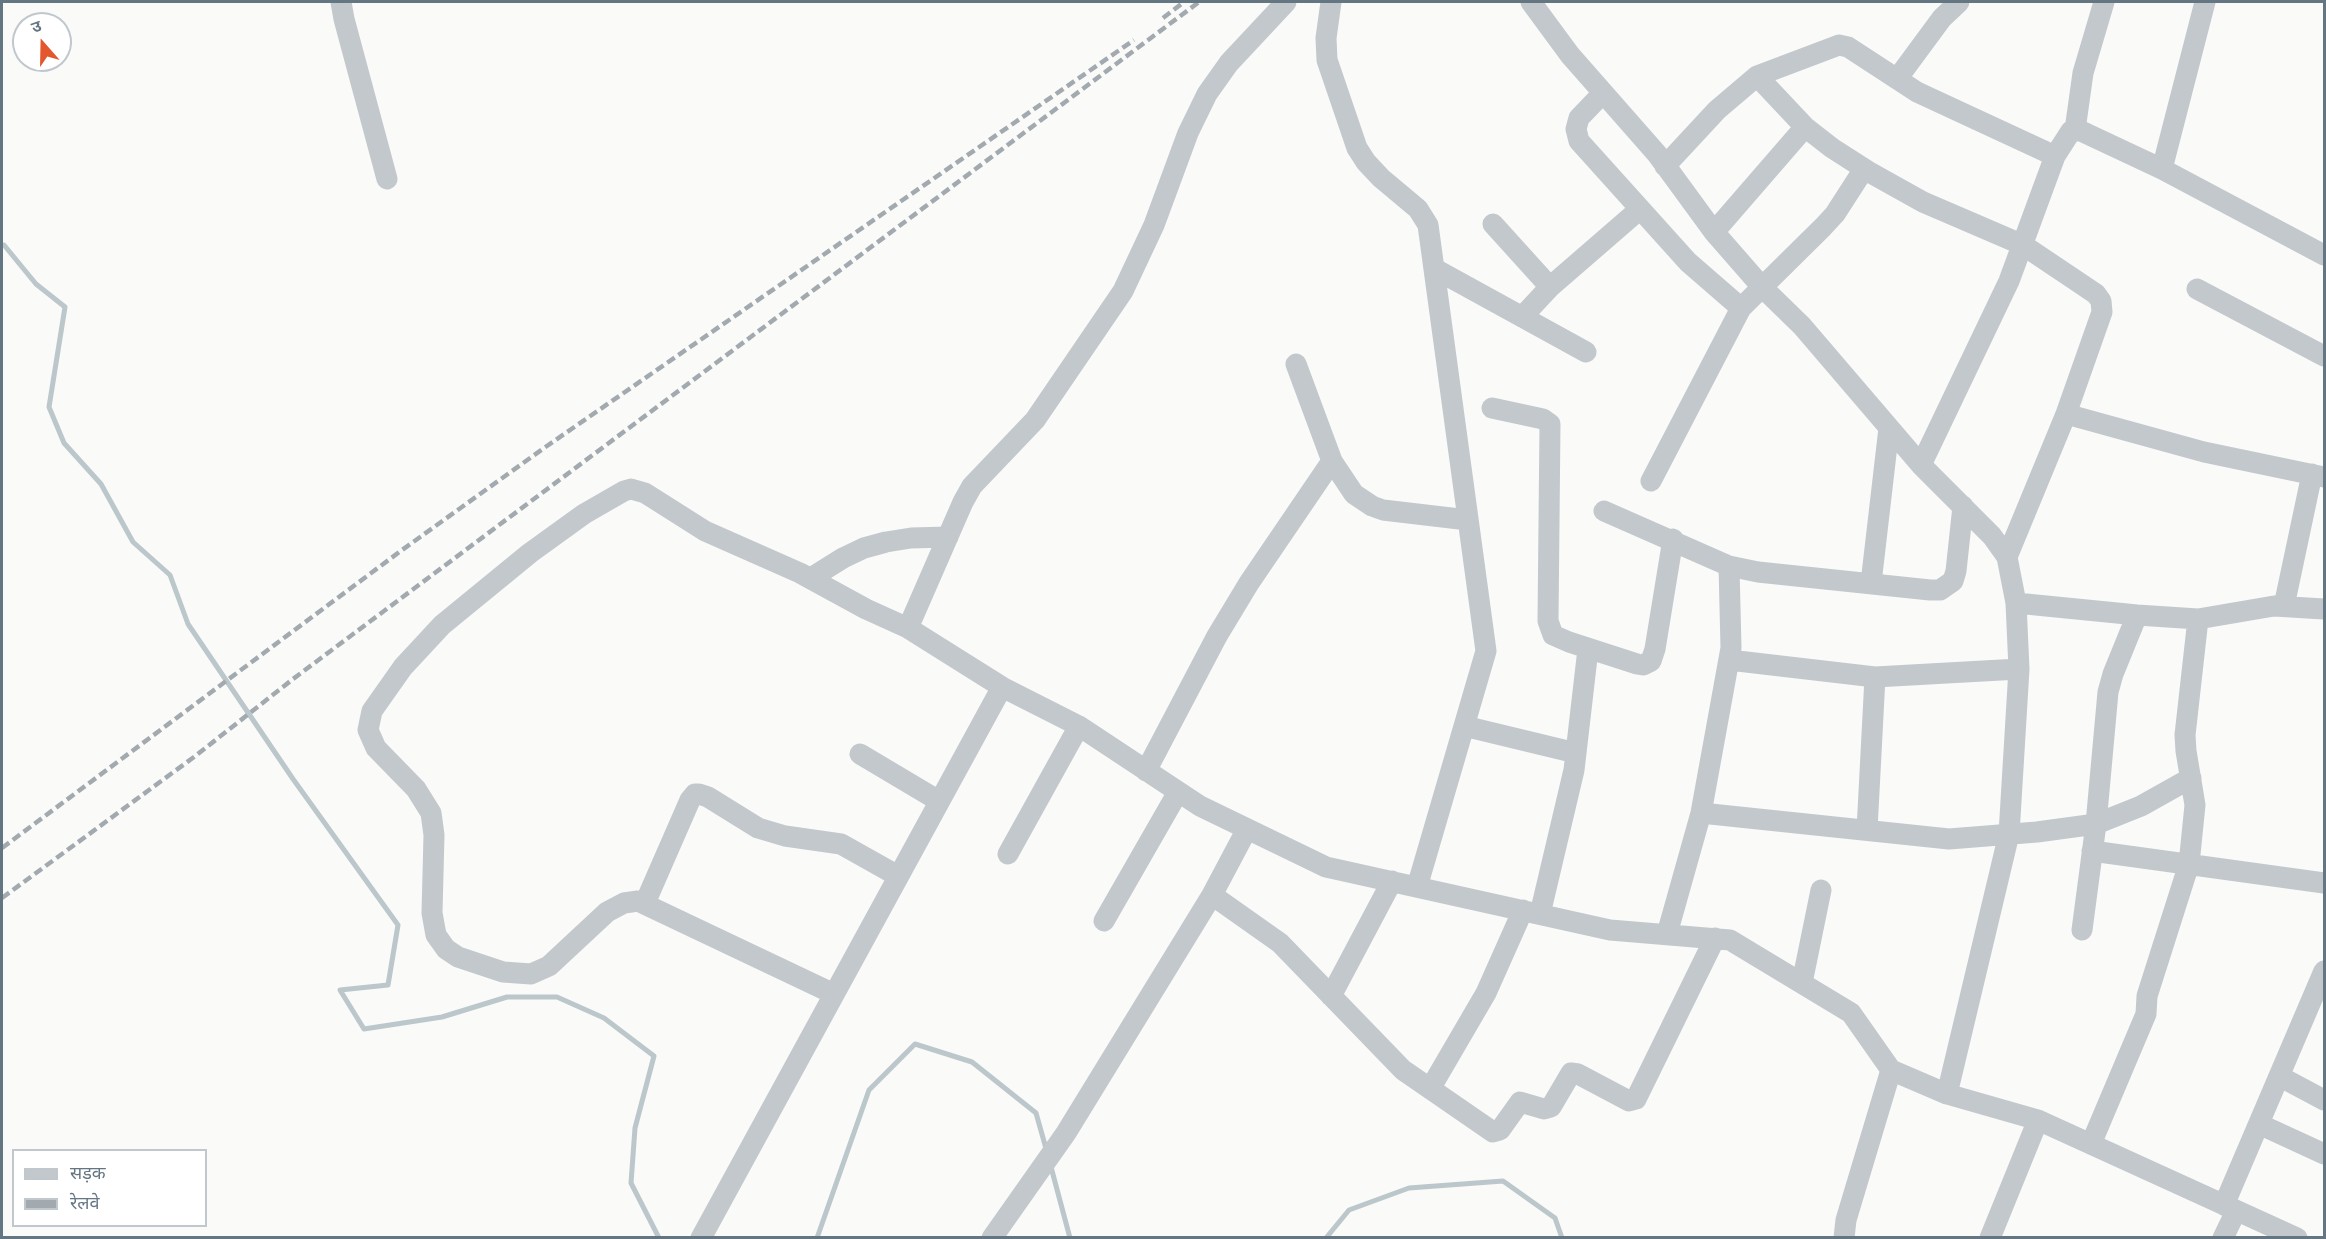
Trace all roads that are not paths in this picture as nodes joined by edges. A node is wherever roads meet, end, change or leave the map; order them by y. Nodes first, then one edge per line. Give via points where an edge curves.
1 (341, 2) edge
2 (1286, 2) edge
3 (1331, 2) edge
4 (1531, 2) edge
5 (1959, 2) edge
6 (2104, 2) edge
7 (2205, 2) edge
8 (1758, 76) junction
9 (1897, 80) junction
10 (1603, 93) junction
11 (1805, 127) junction
12 (2075, 130) junction
13 (2055, 156) junction
14 (1665, 166) junction
15 (1864, 169) junction
16 (2162, 169) junction
17 (387, 179) dead end
18 (1640, 209) junction
19 (1493, 224) dead end
20 (1714, 232) junction
21 (2023, 245) junction
22 (2325, 255) edge
23 (1435, 269) junction
24 (1550, 287) junction
25 (1762, 287) junction
26 (2197, 289) dead end
27 (1741, 308) junction
28 (1522, 317) junction
29 (1586, 352) dead end
30 (2325, 356) edge
31 (1296, 363) dead end
32 (1492, 408) dead end
33 (2066, 414) junction
34 (1889, 428) junction
35 (1332, 461) junction
36 (1921, 465) junction
37 (2318, 476) edge
38 (1651, 481) dead end
39 (1963, 506) junction
40 (1604, 511) dead end
41 (1468, 520) junction
42 (948, 537) junction
43 (1672, 539) junction
44 (2007, 557) junction
45 (1729, 566) junction
46 (811, 578) junction
47 (1871, 583) junction
48 (2016, 603) junction
49 (2284, 606) junction
50 (2325, 609) edge
51 (2137, 615) junction
52 (2198, 618) junction
53 (908, 628) junction
54 (1588, 648) junction
55 (1729, 660) junction
56 (2019, 669) junction
57 (1875, 677) junction
58 (1002, 687) junction
59 (1079, 726) junction
60 (1464, 726) junction
61 (1576, 753) junction
62 (860, 754) dead end
63 (1146, 771) junction
64 (2191, 778) junction
65 (1178, 792) junction
66 (939, 801) junction
67 (1701, 813) junction
68 (2096, 824) junction
69 (1247, 829) junction
70 (1868, 830) junction
71 (2009, 834) junction
72 (2092, 851) junction
73 (1008, 854) dead end
74 (2189, 864) junction
75 (898, 876) junction
76 (1392, 881) junction
77 (2325, 883) edge
78 (1417, 887) junction
79 (1821, 890) dead end
80 (1212, 895) junction
81 (645, 903) junction
82 (1531, 912) junction
83 (1104, 921) dead end
84 (2082, 930) dead end
85 (1667, 934) junction
86 (1715, 938) junction
87 (2325, 971) edge
88 (1802, 983) junction
89 (834, 994) junction
90 (1331, 996) junction
91 (1891, 1070) junction
92 (2279, 1076) junction
93 (1430, 1089) junction
94 (1947, 1094) junction
95 (2325, 1100) edge
96 (2038, 1120) junction
97 (2259, 1124) junction
98 (2091, 1144) junction
99 (2325, 1154) edge
100 (2230, 1208) junction
101 (701, 1238) edge
102 (992, 1238) edge
103 (1844, 1238) edge
104 (1990, 1238) edge
105 (2223, 1238) edge
106 (2297, 1238) edge

1 - 17 street
2 - 42 street via 1229,63 1207,94 1123,291 1035,420 972,486
3 - 23 street via 1327,60 1348,125 1366,162 1422,214
4 - 10 street
5 - 9 street via 1942,18
6 - 12 street via 2083,74
7 - 16 street
8 - 9 street via 1839,45
8 - 11 street
8 - 14 street via 1717,110
9 - 13 street via 1917,93
10 - 14 street
10 - 18 street via 1579,118 1577,135 1583,147
11 - 15 street
11 - 20 street
12 - 13 street via 2068,133
12 - 16 street
13 - 21 street
14 - 20 street
15 - 21 street via 1923,202
15 - 25 street via 1835,214
16 - 22 street
18 - 24 street
18 - 27 street via 1696,270
19 - 24 street
20 - 25 street
21 - 33 street via 2101,301 2102,312
21 - 36 street
23 - 28 street
23 - 41 street
24 - 28 street
25 - 27 street
25 - 34 street via 1802,326
26 - 30 street
27 - 38 street
28 - 29 street
31 - 35 street
32 - 54 street via 1550,424 1548,621 1553,635
33 - 37 street via 2204,452
33 - 44 street
34 - 36 street
34 - 47 street
35 - 41 street via 1350,490 1372,506
35 - 63 street via 1238,600
36 - 39 street
37 - 49 street
39 - 44 street
39 - 47 street via 1956,571 1947,587 1930,590
40 - 43 street
41 - 60 street via 1486,651
42 - 46 street via 903,539 864,548
42 - 53 street
43 - 45 street
43 - 54 street via 1651,661 1637,664
44 - 48 street
45 - 47 street
45 - 55 street
46 - 53 street
46 - 81 street via 705,531 645,493 624,491 584,514 442,625 403,667 372,711 368,730 376,748 416,789 430,813 434,835 432,913 436,934 446,949 502,972 531,974 549,966 607,912 631,901
48 - 51 street
48 - 56 street
49 - 50 street
49 - 52 street
51 - 52 street
51 - 68 street via 2108,692
52 - 64 street via 2185,735
53 - 58 street
54 - 61 street
55 - 57 street
55 - 67 street
56 - 57 street
56 - 71 street
57 - 70 street
58 - 59 street
58 - 66 street
59 - 63 street
59 - 73 street
60 - 61 street
60 - 78 street
61 - 82 street
62 - 66 street
63 - 65 street
64 - 68 street via 2141,806
64 - 74 street via 2195,805
65 - 69 street
65 - 83 street
66 - 75 street
67 - 70 street
67 - 85 street
68 - 71 street
68 - 72 street
69 - 76 street via 1326,867
69 - 80 street
70 - 71 street via 1949,838
71 - 94 street
72 - 74 street
72 - 84 street
74 - 77 street
74 - 98 street via 2147,996 2146,1014
75 - 81 street via 841,844 758,828 708,797 695,794
75 - 89 street
76 - 78 street
76 - 90 street
78 - 82 street
79 - 88 street
80 - 90 street via 1280,943
80 - 102 street via 1066,1133
81 - 89 street
82 - 85 street via 1610,930
82 - 93 street
85 - 86 street
86 - 88 street via 1731,940
86 - 93 street via 1639,1096 1633,1101 1571,1073 1551,1107 1544,1109 1520,1102 1500,1130 1493,1132
87 - 92 street
88 - 91 street via 1851,1013
89 - 101 street
90 - 93 street via 1403,1070
91 - 94 street
91 - 103 street
92 - 95 street
92 - 97 street
94 - 96 street
96 - 98 street
96 - 104 street
97 - 99 street
97 - 100 street
98 - 100 street
100 - 105 street
100 - 106 street

